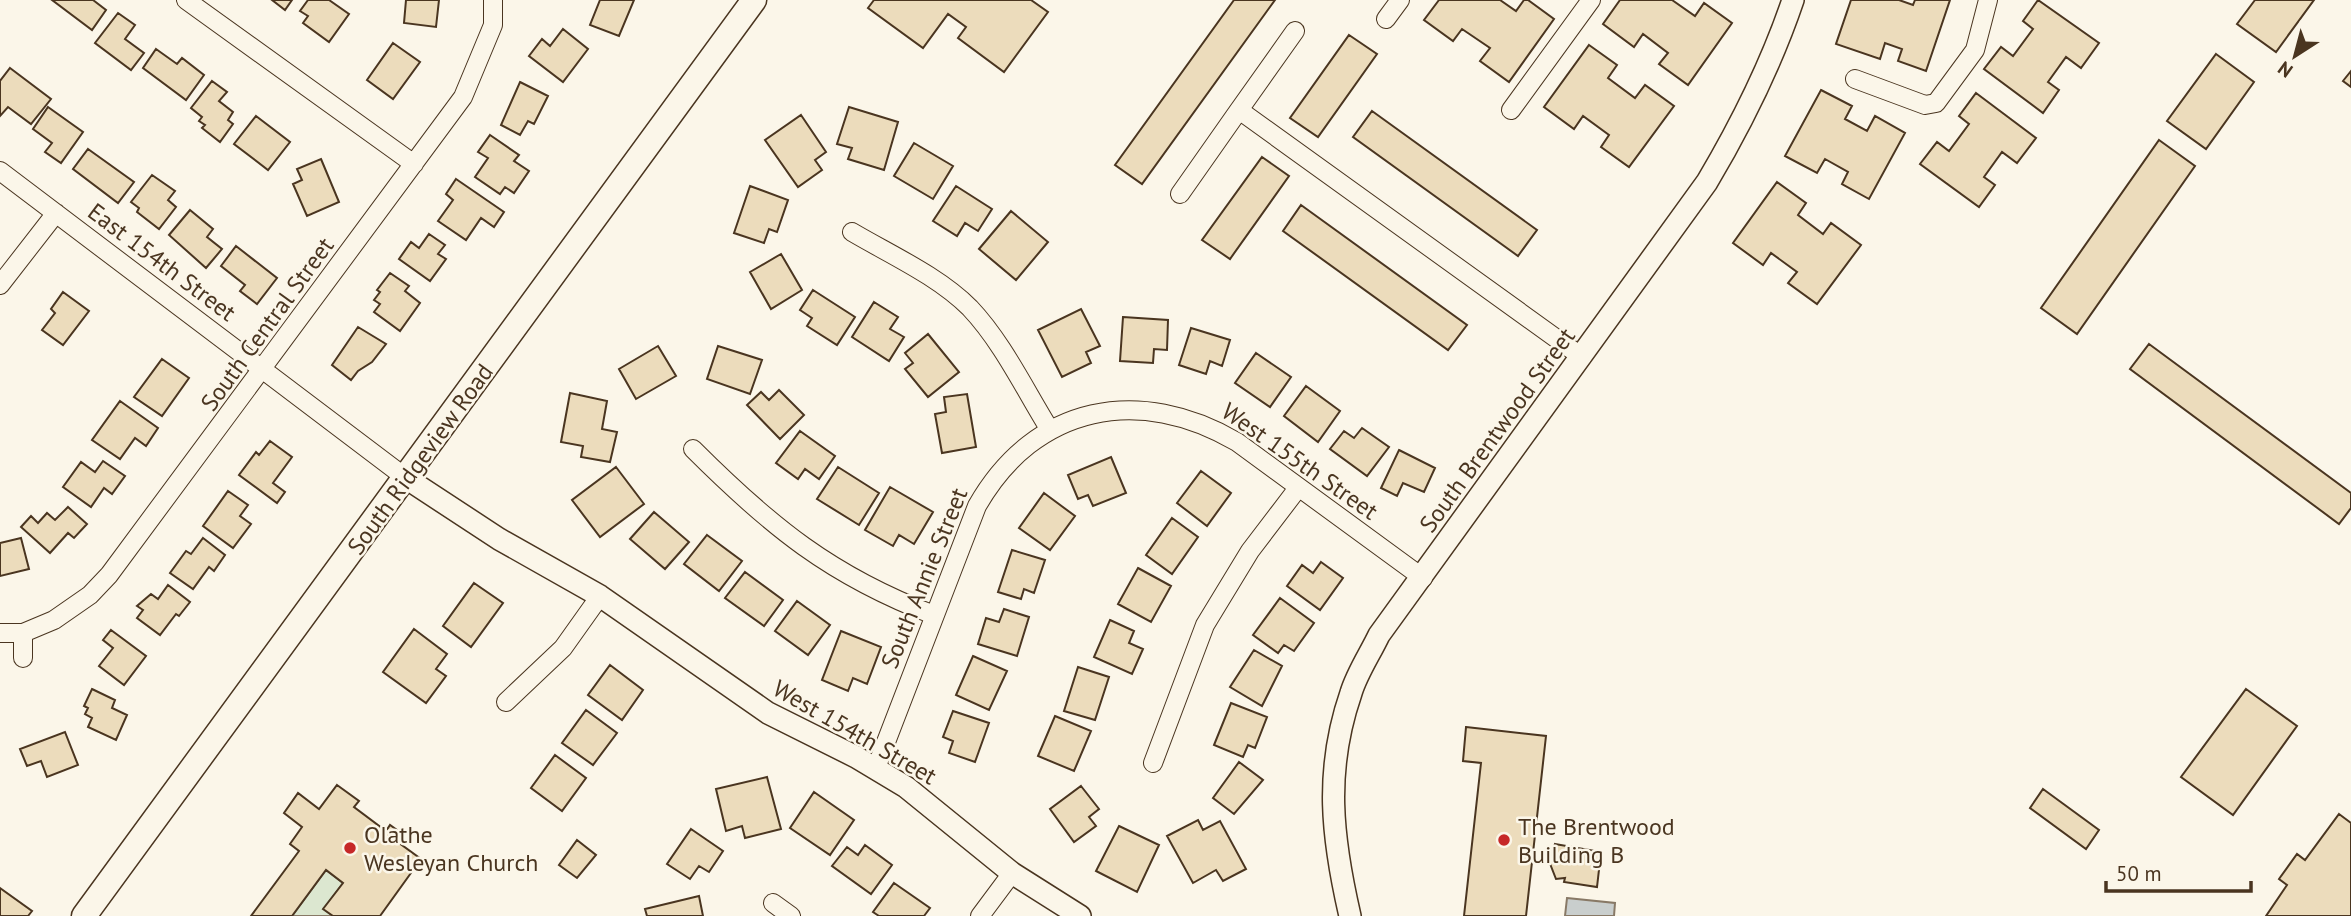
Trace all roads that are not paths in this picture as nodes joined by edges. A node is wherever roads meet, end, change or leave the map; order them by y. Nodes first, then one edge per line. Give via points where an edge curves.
1 (186, 0) edge
2 (493, 0) edge
3 (754, 0) edge
4 (1400, 0) edge
5 (1591, 0) edge
6 (1793, 0) edge
7 (1988, 0) edge
8 (1386, 19) dead end
9 (1295, 31) dead end
10 (1855, 79) dead end
11 (1239, 110) junction
12 (1511, 110) dead end
13 (414, 164) junction
14 (0, 171) edge
15 (1180, 194) dead end
16 (56, 213) junction
17 (852, 232) dead end
18 (0, 285) edge
19 (1582, 357) junction
20 (264, 369) junction
21 (1050, 430) junction
22 (693, 449) dead end
23 (406, 478) junction
24 (1298, 488) junction
25 (1423, 578) junction
26 (600, 596) junction
27 (934, 615) junction
28 (0, 633) edge
29 (23, 633) junction
30 (23, 658) dead end
31 (506, 702) dead end
32 (1153, 763) dead end
33 (876, 768) junction
34 (1012, 873) junction
35 (774, 903) dead end
36 (84, 916) edge
37 (791, 916) edge
38 (980, 916) edge
39 (1080, 916) edge
40 (1350, 916) edge

1 - 13 street
2 - 13 street, South Central Street via 493,25 463,97
3 - 23 main road, South Ridgeview Road
4 - 8 street
5 - 12 street
6 - 19 street, South Brentwood Street via 1745,117 1707,182
7 - 10 street via 1975,50 1937,103 1925,105
9 - 11 street
11 - 15 street
11 - 19 street
13 - 20 street, South Central Street
14 - 16 street, East 154th Street
16 - 18 street, East 154th Street
16 - 20 street, East 154th Street
17 - 21 street via 948,289 968,307 985,326
19 - 25 street, South Brentwood Street
20 - 23 street, East 154th Street
20 - 29 street, South Central Street via 109,575 54,620
21 - 24 street, West 155th Street via 1127,410 1182,416 1237,442
21 - 27 street, South Annie Street via 1018,453 991,481
22 - 27 street via 764,517 818,559
23 - 26 street, West 154th Street via 499,539
23 - 36 main road, South Ridgeview Road
24 - 25 street, West 155th Street
24 - 32 street via 1250,551 1205,625
25 - 40 street, South Brentwood Street via 1380,635 1351,691 1343,721 1333,782 1333,832
26 - 31 street via 563,648
26 - 33 street, West 154th Street via 768,713
27 - 33 street, South Annie Street
28 - 29 street
29 - 30 street
33 - 34 street, West 154th Street via 942,814
34 - 38 street
34 - 39 street, West 154th Street
35 - 37 street

